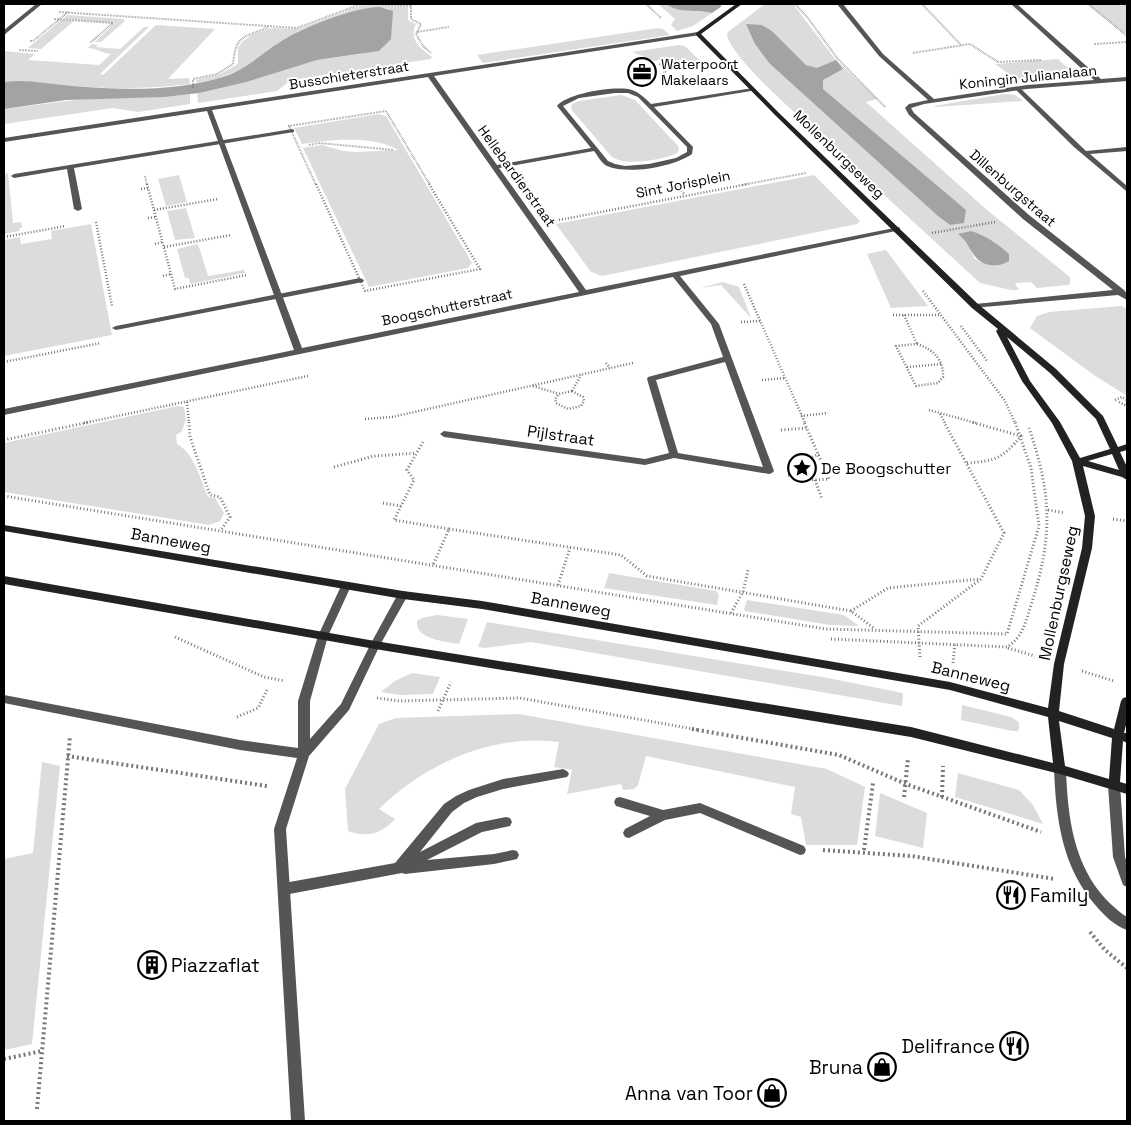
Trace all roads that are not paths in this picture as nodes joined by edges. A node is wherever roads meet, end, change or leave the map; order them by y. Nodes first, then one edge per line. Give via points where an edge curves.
1 (39, 4) edge
2 (739, 4) edge
3 (840, 4) edge
4 (1014, 4) edge
5 (4, 33) edge
6 (698, 34) junction
7 (430, 75) junction
8 (1127, 79) edge
9 (1099, 81) junction
10 (1017, 88) junction
11 (751, 89) junction
12 (933, 101) junction
13 (650, 106) junction
14 (209, 109) junction
15 (292, 131) road end
16 (4, 140) edge
17 (221, 143) junction
18 (595, 149) junction
19 (1127, 150) edge
20 (1084, 153) junction
21 (70, 167) junction
22 (495, 167) junction
23 (14, 176) dead end
24 (1127, 189) edge
25 (78, 209) road end
26 (896, 229) junction
27 (675, 274) junction
28 (360, 280) road end
29 (1127, 291) edge
30 (1118, 292) junction
31 (584, 293) junction
32 (278, 296) junction
33 (1127, 298) edge
34 (975, 306) junction
35 (116, 328) road end
36 (998, 328) junction
37 (298, 352) junction
38 (727, 359) junction
39 (4, 412) edge
40 (444, 434) road end
41 (1127, 447) edge
42 (1116, 449) junction
43 (674, 455) junction
44 (1077, 461) junction
45 (1127, 476) edge
46 (4, 528) edge
47 (4, 580) edge
48 (346, 586) junction
49 (402, 595) junction
50 (323, 636) junction
51 (375, 646) junction
52 (4, 699) edge
53 (1127, 701) edge
54 (1052, 714) junction
55 (1122, 737) edge
56 (304, 754) junction
57 (1060, 768) junction
58 (562, 774) dead end
59 (1114, 785) junction
60 (1127, 789) edge
61 (620, 802) dead end
62 (663, 815) junction
63 (506, 822) dead end
64 (629, 833) dead end
65 (800, 850) road end
66 (513, 854) dead end
67 (399, 868) junction
68 (1127, 881) edge
69 (284, 889) junction
70 (1127, 924) edge
71 (298, 1121) edge

1 - 5 street
2 - 6 street
3 - 12 street via 884,57
4 - 9 street
6 - 7 street, Busschieterstraat
6 - 11 street, Mollenburgseweg
7 - 14 street, Busschieterstraat
7 - 22 street, Hellebardierstraat
8 - 9 street, Koningin Julianalaan
9 - 10 street, Koningin Julianalaan
10 - 12 street, Koningin Julianalaan
10 - 20 street
11 - 13 street
11 - 26 street, Mollenburgseweg
12 - 30 street, Dillenburgstraat via 908,108 1026,217
13 - 18 street, Sint Jorisplein via 638,94 625,91 574,97 562,102 562,109
13 - 18 street, Sint Jorisplein via 690,147 688,155 625,168 608,163
14 - 16 street, Busschieterstraat
14 - 17 street
15 - 17 street
17 - 21 street
17 - 32 street
18 - 22 street
19 - 20 street
20 - 24 street
21 - 23 street
21 - 25 street
22 - 31 street, Hellebardierstraat
26 - 27 street, Boogschutterstraat
26 - 34 street, Mollenburgseweg
27 - 31 street, Boogschutterstraat
27 - 38 street, Pijlstraat via 715,324
28 - 32 street
29 - 30 street
30 - 33 street, Dillenburgstraat
30 - 34 street
31 - 37 street, Boogschutterstraat
32 - 35 street
32 - 37 street
34 - 36 street, Mollenburgseweg
36 - 42 street, Mollenburgseweg via 1053,371 1100,418
36 - 44 street, Mollenburgseweg via 1026,381 1056,422
37 - 39 street, Boogschutterstraat
38 - 43 street via 651,380
38 - 43 street, Pijlstraat via 769,471
40 - 43 street, Pijlstraat via 646,462
41 - 42 street
42 - 44 street
42 - 45 street, Mollenburgseweg
44 - 45 street
44 - 54 street, Mollenburgseweg via 1090,516 1087,548 1059,664
46 - 48 street, Banneweg
47 - 50 street
48 - 49 street, Banneweg
48 - 50 street
49 - 51 street
49 - 54 street, Banneweg via 482,605 934,683
50 - 51 street
50 - 56 street via 304,701
51 - 56 street via 345,708
51 - 57 street via 892,728
52 - 56 street via 240,745
53 - 55 street
54 - 55 street, Banneweg
54 - 57 street, Mollenburgseweg
55 - 59 street
56 - 69 street via 280,829
57 - 59 street
57 - 70 street via 1067,840 1083,877 1097,898
58 - 67 street via 485,789 458,800
59 - 60 street
59 - 68 street via 1119,857
61 - 62 street
62 - 64 street
62 - 65 street via 700,808
63 - 67 street via 480,827
66 - 67 street
67 - 69 street
69 - 71 street

